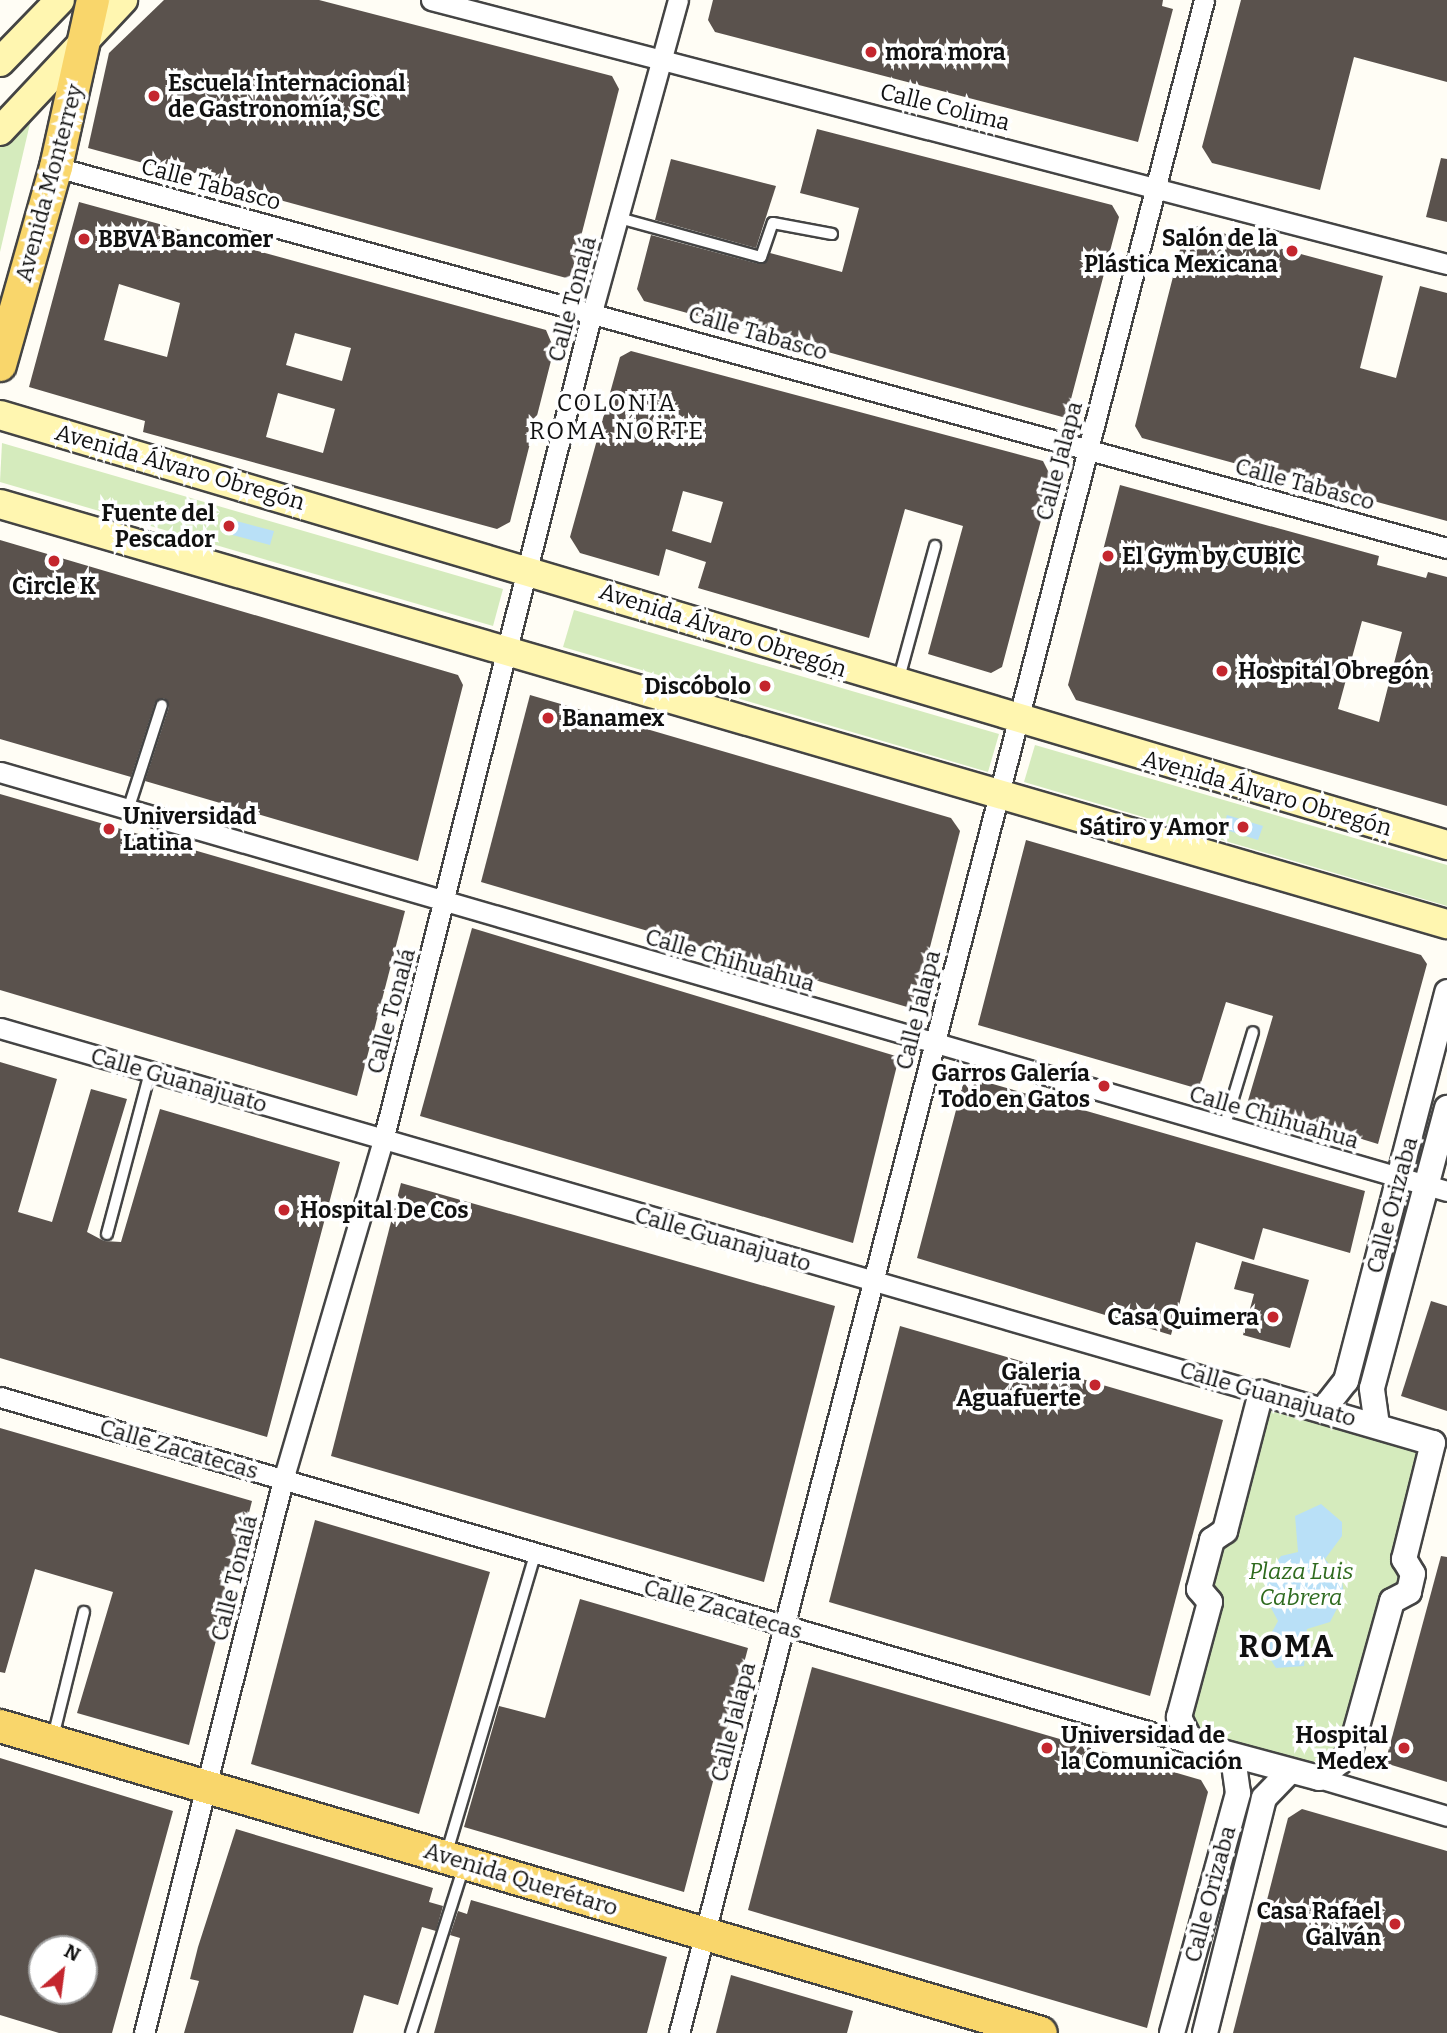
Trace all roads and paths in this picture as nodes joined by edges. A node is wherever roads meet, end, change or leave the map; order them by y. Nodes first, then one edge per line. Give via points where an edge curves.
1 (60, 0) edge
2 (93, 0) edge
3 (123, 0) edge
4 (431, 0) edge
5 (678, 0) edge
6 (1204, 0) edge
7 (85, 41) junction
8 (663, 60) junction
9 (0, 62) edge
10 (0, 131) edge
11 (56, 167) junction
12 (1156, 186) junction
13 (619, 218) junction
14 (832, 234) dead end
15 (1447, 264) edge
16 (592, 312) junction
17 (0, 365) edge
18 (0, 415) edge
19 (1087, 451) junction
20 (0, 504) edge
21 (935, 546) dead end
22 (1447, 548) edge
23 (531, 569) junction
24 (508, 651) junction
25 (897, 685) junction
26 (162, 705) dead end
27 (1017, 720) junction
28 (0, 772) edge
29 (999, 796) junction
30 (128, 810) junction
31 (1447, 845) edge
32 (446, 901) junction
33 (1447, 924) edge
34 (1447, 992) edge
35 (0, 1028) edge
36 (1253, 1032) dead end
37 (934, 1045) junction
38 (150, 1072) junction
39 (1447, 1108) edge
40 (1224, 1129) junction
41 (383, 1140) junction
42 (1399, 1178) junction
43 (1437, 1188) edge
44 (107, 1234) dead end
45 (873, 1282) junction
46 (1261, 1393) junction
47 (0, 1398) edge
48 (1323, 1410) junction
49 (1377, 1425) junction
50 (1440, 1445) edge
51 (284, 1480) junction
52 (535, 1554) junction
53 (84, 1612) dead end
54 (783, 1627) junction
55 (0, 1726) edge
56 (52, 1741) junction
57 (1192, 1744) junction
58 (1233, 1756) junction
59 (1289, 1772) junction
60 (1319, 1778) junction
61 (208, 1786) junction
62 (1447, 1816) edge
63 (455, 1859) junction
64 (705, 1933) junction
65 (144, 2033) edge
66 (411, 2033) edge
67 (679, 2033) edge
68 (1041, 2033) edge
69 (1172, 2033) edge
70 (1205, 2033) edge

1 - 9 main road
2 - 7 main road, Avenida Monterrey
3 - 7 main road
4 - 8 street, Calle Colima
5 - 8 street, Calle Tonalá
6 - 12 street, Calle Jalapa
7 - 10 main road
7 - 11 main road, Avenida Monterrey
8 - 12 street, Calle Colima
8 - 13 street, Calle Tonalá
11 - 16 street, Calle Tabasco
11 - 17 main road, Avenida Monterrey
12 - 15 street, Calle Colima
12 - 19 street, Calle Jalapa
13 - 14 lane via 761,257 772,223
13 - 16 street, Calle Tonalá
16 - 19 street, Calle Tabasco
16 - 23 street, Calle Tonalá
18 - 23 main road, Avenida Álvaro Obregón
19 - 22 street, Calle Tabasco
19 - 27 street, Calle Jalapa
20 - 24 main road
21 - 25 lane
23 - 24 street, Calle Tonalá
23 - 25 main road, Avenida Álvaro Obregón
24 - 29 main road
24 - 32 street, Calle Tonalá
25 - 27 main road, Avenida Álvaro Obregón
26 - 30 lane
27 - 29 street, Calle Jalapa
27 - 31 main road, Avenida Álvaro Obregón
28 - 30 street, Calle Chihuahua
29 - 33 main road
29 - 37 street, Calle Jalapa
30 - 32 street, Calle Chihuahua
32 - 37 street, Calle Chihuahua
32 - 41 street, Calle Tonalá
34 - 42 street, Calle Orizaba
35 - 38 street, Calle Guanajuato
36 - 40 lane
37 - 40 street, Calle Chihuahua
37 - 45 street, Calle Jalapa
38 - 41 street, Calle Guanajuato
38 - 44 lane
39 - 43 street, Calle Orizaba
40 - 42 street, Calle Chihuahua
41 - 45 street, Calle Guanajuato
41 - 51 street, Calle Tonalá
42 - 43 street, Calle Chihuahua
42 - 48 street, Calle Orizaba via 1346,1381
43 - 49 street, Calle Orizaba via 1371,1388
45 - 46 street, Calle Guanajuato
45 - 54 street, Calle Jalapa
46 - 48 street, Calle Guanajuato
46 - 57 street via 1226,1531 1212,1540 1199,1589 1210,1602 1179,1717
47 - 51 street, Calle Zacatecas
48 - 49 street, Calle Guanajuato
49 - 50 street, Calle Guanajuato
50 - 60 street via 1404,1559 1413,1574 1409,1592 1392,1601 1349,1755
51 - 52 street, Calle Zacatecas
51 - 61 street, Calle Tonalá
52 - 54 street, Calle Zacatecas
52 - 63 lane
53 - 56 lane
54 - 57 street, Calle Zacatecas
54 - 64 street, Calle Jalapa
55 - 56 main road, Avenida Querétaro
56 - 61 main road, Avenida Querétaro
57 - 58 street, Calle Zacatecas
58 - 59 street, Calle Zacatecas
58 - 69 street, Calle Orizaba via 1238,1793
59 - 60 street, Calle Zacatecas
59 - 70 street, Calle Orizaba via 1264,1798
60 - 62 street, Calle Zacatecas
61 - 63 main road, Avenida Querétaro
61 - 65 street, Calle Tonalá
63 - 64 main road, Avenida Querétaro
63 - 66 lane
64 - 67 street, Calle Jalapa
64 - 68 main road, Avenida Querétaro

